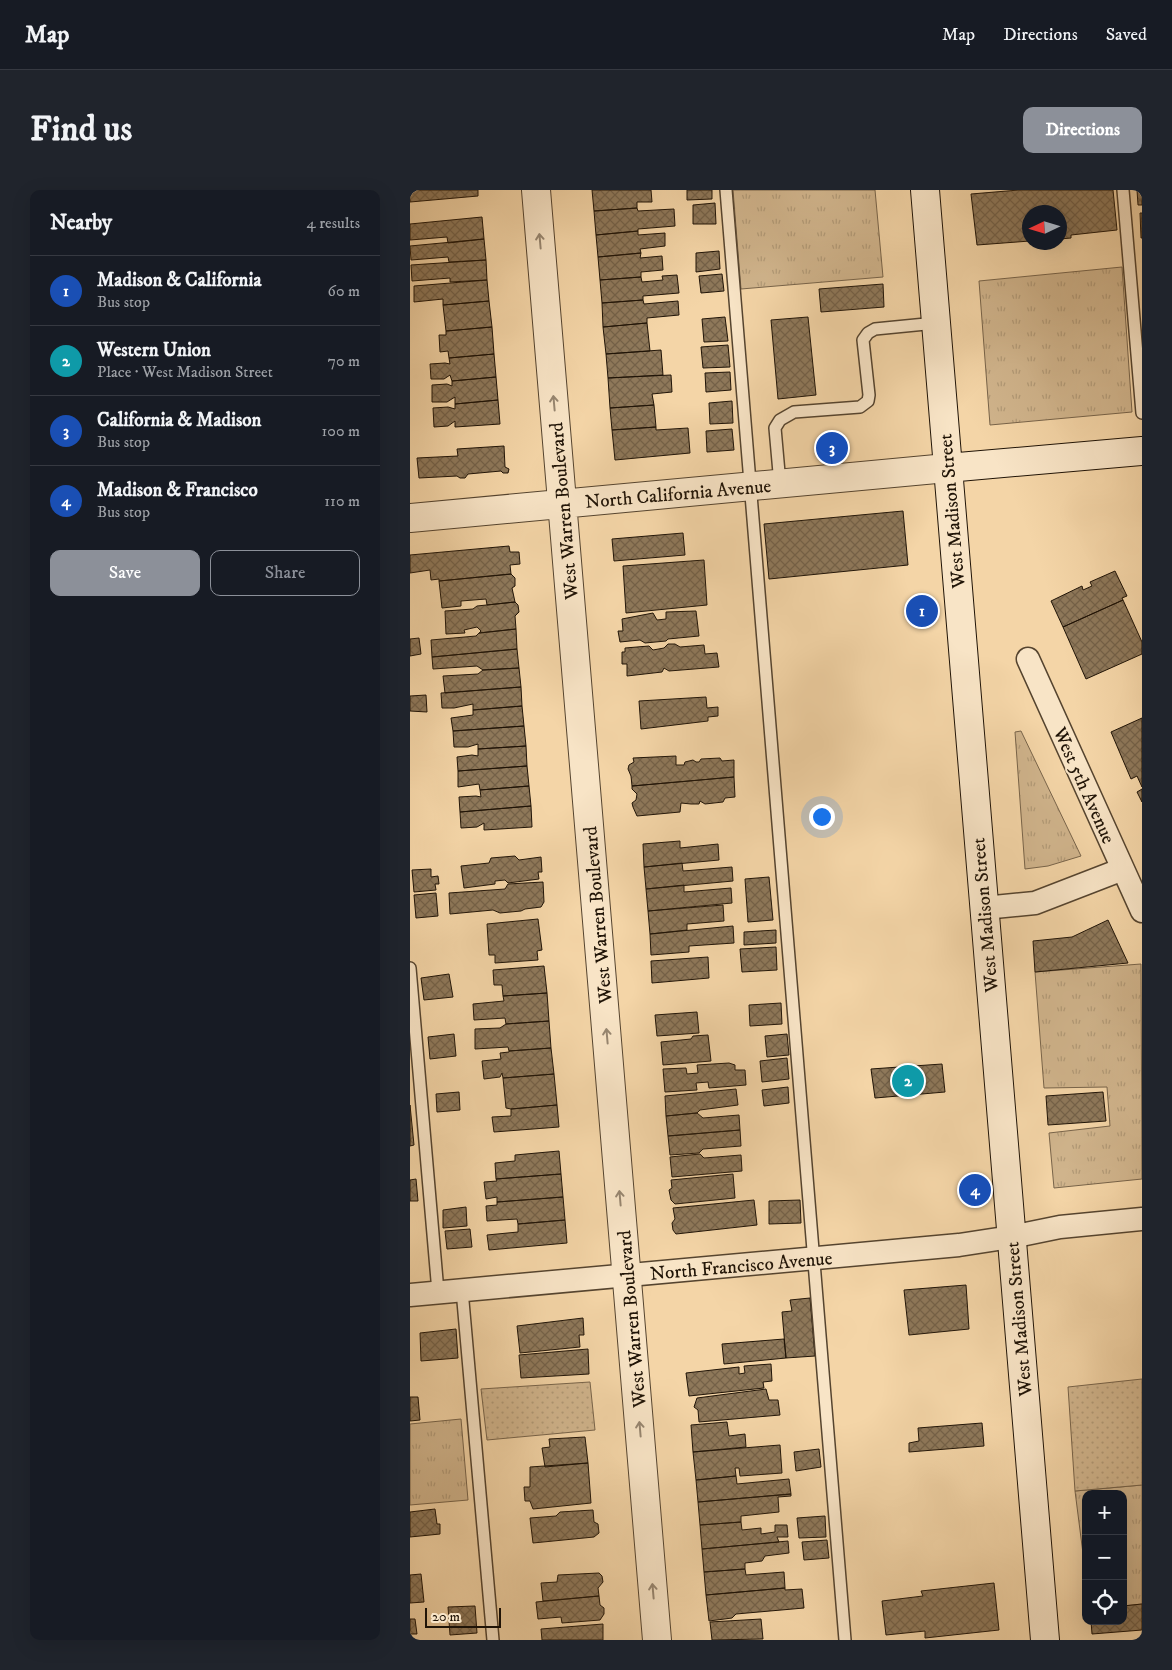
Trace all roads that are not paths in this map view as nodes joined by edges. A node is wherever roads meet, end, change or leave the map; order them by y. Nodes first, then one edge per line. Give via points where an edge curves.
1 (536, 190) edge
2 (726, 190) edge
3 (925, 190) edge
4 (1122, 190) edge
5 (936, 323) junction
6 (1142, 413) edge
7 (1142, 451) edge
8 (947, 468) junction
9 (780, 484) junction
10 (750, 486) junction
11 (562, 504) junction
12 (410, 518) edge
13 (1028, 659) dead end
14 (1123, 869) junction
15 (984, 908) junction
16 (1142, 911) edge
17 (410, 968) edge
18 (1142, 1219) edge
19 (1011, 1237) junction
20 (814, 1258) junction
21 (627, 1275) junction
22 (462, 1290) junction
23 (438, 1292) junction
24 (410, 1295) edge
25 (493, 1640) edge
26 (657, 1640) edge
27 (845, 1640) edge
28 (1045, 1640) edge

11 -> 1 street, West Warren Boulevard
2 - 10 lane
3 - 5 street, West Madison Street
4 - 6 lane
5 - 8 street, West Madison Street
5 - 9 lane via 875,329 868,333 864,340 869,395 868,401 860,407 794,412 780,420 775,428
7 - 8 street, North California Avenue
8 - 9 street, North California Avenue
8 - 15 street, West Madison Street
9 - 10 street, North California Avenue
10 - 11 street, North California Avenue
10 - 20 lane
11 - 12 street, North California Avenue
21 -> 11 street, West Warren Boulevard
13 - 14 street, West 5th Avenue
14 - 15 street via 1034,903
14 - 16 street, West 5th Avenue
15 - 19 street, West Madison Street
17 - 23 lane
18 - 19 street, North Francisco Avenue via 1060,1227
19 - 20 street, North Francisco Avenue
19 - 28 street, West Madison Street
20 - 21 street, North Francisco Avenue
20 - 27 lane
21 - 22 street, North Francisco Avenue
26 -> 21 street, West Warren Boulevard
22 - 23 street, North Francisco Avenue
22 - 25 lane
23 - 24 street, North Francisco Avenue

